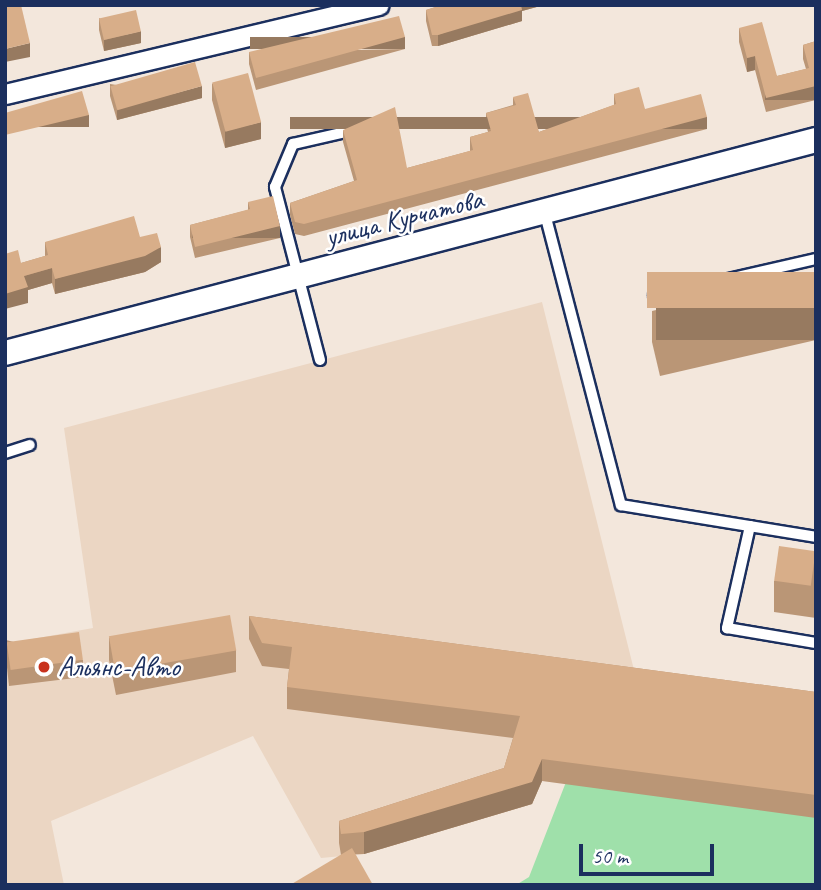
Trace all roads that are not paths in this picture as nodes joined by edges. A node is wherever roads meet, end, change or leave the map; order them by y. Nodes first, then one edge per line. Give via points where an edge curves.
1 (379, 5) edge
2 (5, 94) edge
3 (350, 131) edge
4 (816, 140) edge
5 (545, 214) junction
6 (816, 259) edge
7 (296, 275) junction
8 (654, 296) dead end
9 (5, 353) edge
10 (320, 360) dead end
11 (30, 445) dead end
12 (5, 453) edge
13 (750, 526) junction
14 (816, 537) edge
15 (816, 643) edge

1 - 2 street
3 - 7 lane via 293,144 275,187
4 - 5 street, улица Курчатова
5 - 7 street, улица Курчатова
5 - 13 lane via 621,505
6 - 8 lane
7 - 9 street, улица Курчатова
7 - 10 lane
11 - 12 lane
13 - 14 lane
13 - 15 lane via 727,628

